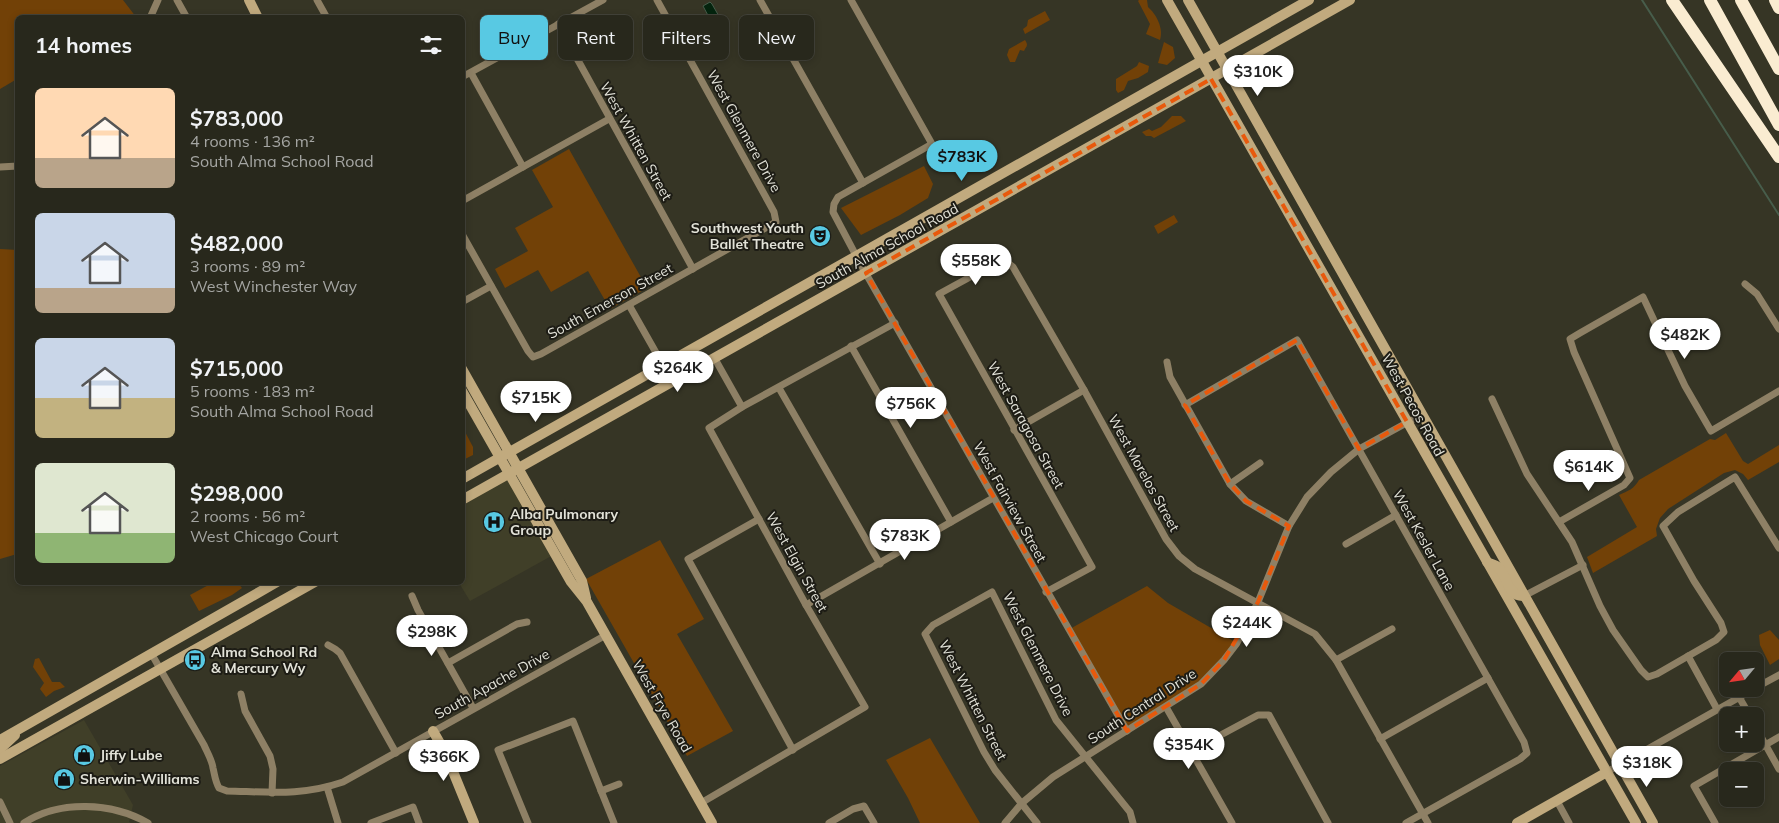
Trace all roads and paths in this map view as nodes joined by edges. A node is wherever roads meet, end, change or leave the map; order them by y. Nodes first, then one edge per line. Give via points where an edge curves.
1 (158, 0) edge
2 (177, 0) edge
3 (248, 0) edge
4 (317, 0) edge
5 (603, 0) edge
6 (657, 0) edge
7 (760, 0) edge
8 (851, 0) edge
9 (1167, 0) edge
10 (1188, 0) edge
11 (1309, 0) edge
12 (1350, 0) edge
13 (1672, 0) edge
14 (1710, 0) edge
15 (1740, 0) edge
16 (1775, 0) edge
17 (1779, 8) edge
18 (151, 15) edge
19 (185, 15) edge
20 (256, 15) edge
21 (325, 15) edge
22 (575, 15) edge
23 (558, 24) edge
24 (1218, 52) junction
25 (578, 60) edge
26 (1201, 61) junction
27 (1228, 69) junction
28 (1779, 69) edge
29 (471, 73) junction
30 (465, 76) edge
31 (1211, 79) junction
32 (610, 119) junction
33 (1779, 125) edge
34 (1779, 157) edge
35 (15, 166) edge
36 (0, 167) edge
37 (524, 167) junction
38 (863, 183) junction
39 (465, 199) edge
40 (776, 222) joint
41 (465, 239) edge
42 (857, 256) junction
43 (1003, 259) joint
44 (693, 269) junction
45 (866, 273) junction
46 (1745, 284) dead end
47 (491, 286) junction
48 (465, 300) edge
49 (629, 304) junction
50 (895, 323) junction
51 (1779, 329) edge
52 (851, 346) junction
53 (715, 359) junction
54 (1167, 362) dead end
55 (662, 365) junction
56 (465, 375) edge
57 (780, 388) junction
58 (1084, 390) junction
59 (1779, 391) edge
60 (465, 395) edge
61 (1492, 399) dead end
62 (1185, 405) junction
63 (742, 408) junction
64 (1421, 415) junction
65 (1407, 422) junction
66 (1014, 430) junction
67 (1359, 449) junction
68 (505, 455) junction
69 (1260, 463) dead end
70 (514, 471) junction
71 (465, 477) edge
72 (1230, 484) junction
73 (465, 498) edge
74 (993, 498) junction
75 (1396, 516) junction
76 (759, 518) junction
77 (951, 522) junction
78 (1559, 522) junction
79 (1289, 526) junction
80 (1346, 544) dead end
81 (1779, 548) edge
82 (1487, 562) junction
83 (880, 564) junction
84 (1583, 565) junction
85 (272, 585) edge
86 (310, 585) edge
87 (1046, 592) junction
88 (412, 596) dead end
89 (1524, 596) junction
90 (1258, 602) junction
91 (806, 605) junction
92 (527, 622) dead end
93 (1392, 629) dead end
94 (606, 634) junction
95 (926, 634) joint
96 (328, 645) dead end
97 (151, 653) junction
98 (1688, 656) junction
99 (1336, 660) junction
100 (448, 663) junction
101 (161, 670) junction
102 (1779, 675) edge
103 (1488, 678) junction
104 (1764, 683) edge
105 (241, 694) dead end
106 (1737, 698) edge
107 (1166, 707) junction
108 (473, 708) junction
109 (1717, 709) junction
110 (23, 727) junction
111 (1127, 731) junction
112 (433, 732) junction
113 (1779, 737) edge
114 (1380, 739) junction
115 (0, 740) edge
116 (1764, 742) edge
117 (1766, 745) junction
118 (0, 749) edge
119 (793, 750) junction
120 (1191, 751) junction
121 (396, 753) junction
122 (1085, 758) junction
123 (0, 759) edge
124 (1620, 764) junction
125 (1779, 769) edge
126 (1607, 772) junction
127 (619, 784) dead end
128 (327, 788) junction
129 (272, 792) junction
130 (601, 792) junction
131 (1557, 801) junction
132 (0, 802) edge
133 (701, 803) junction
134 (1022, 803) junction
135 (1422, 814) junction
136 (10, 823) edge
137 (24, 823) edge
138 (148, 823) edge
139 (338, 823) edge
140 (371, 823) edge
141 (420, 823) edge
142 (474, 823) edge
143 (528, 823) edge
144 (614, 823) edge
145 (712, 823) edge
146 (829, 823) edge
147 (874, 823) edge
148 (1005, 823) edge
149 (1037, 823) edge
150 (1133, 823) edge
151 (1232, 823) edge
152 (1328, 823) edge
153 (1406, 823) edge
154 (1428, 823) edge
155 (1517, 823) edge
156 (1569, 823) edge
157 (1636, 823) edge
158 (1653, 823) edge
159 (1715, 823) edge

1 - 18 street
2 - 19 street
3 - 20 main road
4 - 21 street
5 - 22 street
6 - 40 street, West Glenmere Drive via 774,212
7 - 38 street
8 - 38 street via 932,144
9 - 26 main road, West Pecos Road
10 - 24 main road, West Pecos Road
11 - 24 main road, South Alma School Road
12 - 27 main road, South Alma School Road
13 - 34 highway
14 - 33 highway
15 - 28 highway
16 - 17 highway
23 - 29 street
24 - 26 main road, South Alma School Road
24 - 27 main road, West Pecos Road
25 - 32 street, West Whitten Street
26 - 31 main road, West Pecos Road
26 - 42 main road, South Alma School Road
27 - 31 main road, South Alma School Road
27 - 64 main road, West Pecos Road
29 - 30 street
29 - 37 street
31 - 45 main road, South Alma School Road
31 - 65 main road, West Pecos Road
32 - 37 street
32 - 44 street, West Whitten Street
35 - 36 street
37 - 39 street
38 - 42 street, West Fairview Street via 838,197 833,212
40 - 44 street, South Emerson Street
41 - 47 street
42 - 45 street, West Fairview Street
42 - 55 main road, South Alma School Road
43 - 58 street, West Morelos Street via 1013,266
43 - 66 street, West Saragosa Street via 939,294
44 - 49 street, South Emerson Street
45 - 50 street, West Fairview Street
45 - 53 main road, South Alma School Road
46 - 51 street via 1757,294
47 - 48 street
47 - 49 street, South Emerson Street via 533,357
49 - 55 street
50 - 52 street
50 - 74 street, West Fairview Street
52 - 57 street
52 - 77 street
53 - 63 street
53 - 70 main road, South Alma School Road
54 - 62 street via 1170,377
55 - 68 main road, South Alma School Road
56 - 68 main road, West Frye Road
57 - 63 street
57 - 83 street
58 - 66 street
58 - 90 street, West Morelos Street via 1166,539 1194,569
59 - 78 street via 1710,431 1684,386 1643,297 1570,339 1630,478 1624,485
60 - 68 main road, West Frye Road
61 - 78 street via 1527,474
62 - 67 street, West Kesler Lane via 1297,340
62 - 72 street
63 - 76 street, West Elgin Street via 708,428
64 - 65 street, South Central Drive
64 - 89 main road, West Pecos Road
65 - 67 street, South Central Drive
65 - 82 main road, West Pecos Road
66 - 87 street, West Saragosa Street via 1092,567
67 - 75 street, West Kesler Lane
67 - 79 street, South Central Drive via 1307,497
68 - 70 main road, West Frye Road
68 - 71 main road, South Alma School Road
69 - 72 street
70 - 73 main road, South Alma School Road
70 - 94 main road, West Frye Road via 571,582
72 - 79 street via 1246,501
74 - 77 street
74 - 87 street, West Fairview Street
75 - 80 street
75 - 103 street, West Kesler Lane
76 - 91 street, West Elgin Street
76 - 119 street via 688,560
77 - 83 street
78 - 84 street
79 - 90 street, South Central Drive
81 - 98 street via 1735,477 1678,512 1664,526 1724,632
82 - 89 main road via 1498,567 1513,592
82 - 126 main road, West Pecos Road
83 - 91 street
84 - 89 street
84 - 98 street via 1613,630 1648,677
85 - 97 main road
86 - 101 main road
87 - 111 street, West Fairview Street
88 - 100 street
89 - 124 main road, West Pecos Road
90 - 99 street, West Morelos Street via 1315,634
90 - 107 street, South Central Drive via 1237,643 1224,660 1201,684
91 - 119 street, West Elgin Street via 865,707
92 - 100 street via 517,624
93 - 99 street
94 - 108 street, South Apache Drive
94 - 133 main road, West Frye Road
95 - 122 street, West Glenmere Drive via 933,625 992,592 1056,720
95 - 134 street, West Whitten Street via 984,752
96 - 121 street via 340,653
97 - 101 street
97 - 110 main road
98 - 109 street
99 - 114 street, West Morelos Street
100 - 108 street
101 - 123 main road
101 - 129 street, South Apache Drive via 204,745 219,788
102 - 104 street
103 - 114 street
103 - 135 street, West Kesler Lane via 1527,753
105 - 129 street via 245,711 270,756
106 - 109 street
107 - 111 street, South Central Drive
107 - 120 street
108 - 112 street, South Apache Drive
109 - 124 street
110 - 115 main road
110 - 118 main road
111 - 122 street, South Central Drive
112 - 121 street, South Apache Drive
112 - 142 main road via 445,752
113 - 117 street
114 - 135 street, West Morelos Street
116 - 117 street
117 - 125 street
117 - 159 street via 1694,786
119 - 133 street
120 - 151 street
120 - 152 street via 1258,716 1268,715
121 - 128 street, South Apache Drive
122 - 134 street, South Central Drive via 1053,777
122 - 150 street, West Glenmere Drive via 1130,812
124 - 126 street
124 - 158 main road, West Pecos Road
126 - 131 main road
126 - 157 main road, West Pecos Road
127 - 130 street
128 - 129 street, South Apache Drive
128 - 139 street
130 - 143 street via 572,721 498,750
130 - 144 street
131 - 155 main road
131 - 156 street
132 - 136 street
133 - 145 main road, West Frye Road
134 - 148 street, South Central Drive
134 - 149 street, West Whitten Street
135 - 153 street
135 - 154 street, West Morelos Street
137 - 138 street via 46,812 87,806 113,809
140 - 141 street via 413,807
146 - 147 street via 864,806

